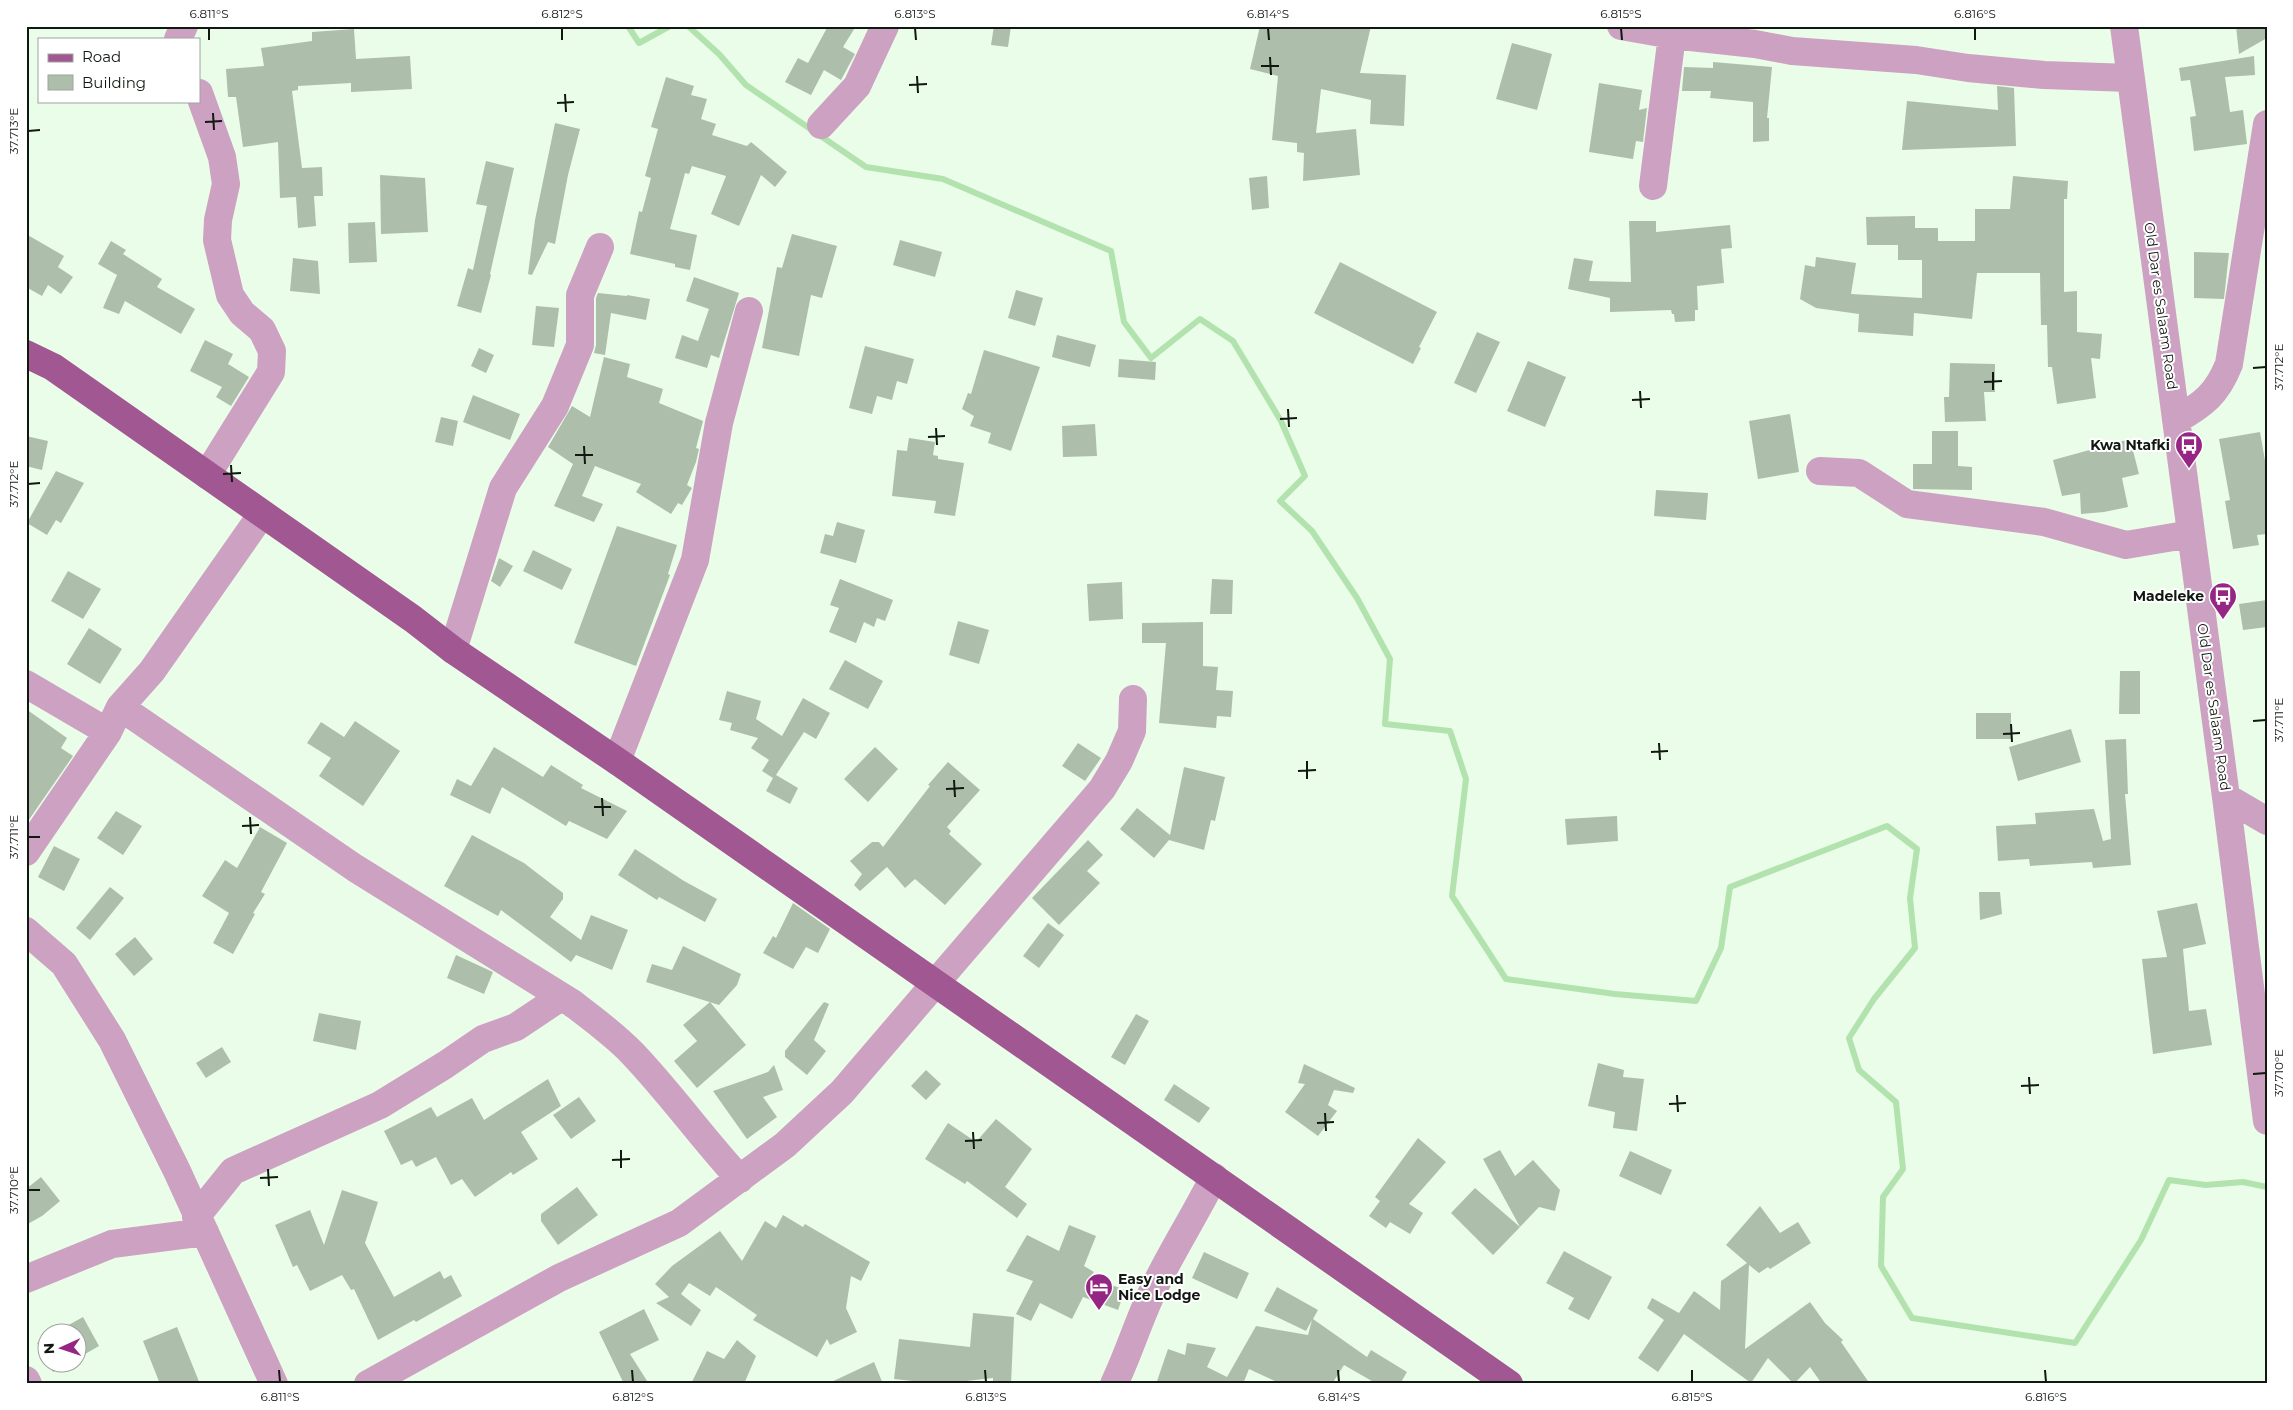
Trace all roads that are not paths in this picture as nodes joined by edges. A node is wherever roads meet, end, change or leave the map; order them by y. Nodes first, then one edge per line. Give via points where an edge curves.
1 (173, 26) edge
2 (184, 26) edge
3 (885, 26) edge
4 (1621, 26) edge
5 (2124, 26) edge
6 (1664, 32) edge
7 (178, 38) edge
8 (178, 38) edge
9 (2130, 78) junction
10 (200, 96) edge
11 (2267, 124) edge
12 (822, 125) dead end
13 (1653, 186) dead end
14 (600, 246) dead end
15 (749, 312) dead end
16 (26, 354) edge
17 (2176, 420) junction
18 (1820, 471) dead end
19 (206, 475) junction
20 (262, 514) junction
21 (2191, 534) junction
22 (453, 650) junction
23 (26, 684) edge
24 (1133, 700) dead end
25 (120, 707) junction
26 (108, 732) junction
27 (617, 761) junction
28 (2226, 797) junction
29 (2267, 821) edge
30 (26, 852) edge
31 (26, 931) edge
32 (935, 983) junction
33 (561, 997) junction
34 (2267, 1121) edge
35 (1214, 1178) junction
36 (740, 1179) junction
37 (200, 1224) junction
38 (26, 1279) edge
39 (274, 1384) edge
40 (368, 1384) edge
41 (1114, 1384) edge
42 (1509, 1384) edge

1 - 7 street
2 - 8 street
3 - 12 street via 857,86
4 - 6 street
5 - 9 street, Old Dar es Salaam Road
6 - 9 street via 1792,51 1916,60 2044,75
6 - 13 street
9 - 17 street, Old Dar es Salaam Road
10 - 19 street via 222,157 226,184 217,240 230,295 242,313 262,330 272,351 271,372
11 - 17 street via 2229,364 2221,384 2203,405
14 - 22 street via 580,295 580,345 555,406 503,488
15 - 27 street via 720,423 695,560
16 - 19 main road via 52,367
17 - 21 street, Old Dar es Salaam Road
18 - 21 street via 1859,473 1907,504 2044,522 2126,545
19 - 20 main road
20 - 22 main road
20 - 25 street via 152,672
21 - 28 street, Old Dar es Salaam Road
22 - 27 main road
23 - 26 street
24 - 32 street via 1132,731 1102,789
25 - 26 street
25 - 33 street via 355,868
26 - 30 street
27 - 32 main road
28 - 29 street
28 - 34 street, Old Dar es Salaam Road
31 - 37 street via 64,964 112,1040
32 - 35 main road
32 - 36 street via 842,1092 785,1145
33 - 36 street via 632,1053
33 - 37 street via 516,1027 483,1039 380,1105 233,1171
35 - 41 street via 1157,1282
35 - 42 main road
36 - 40 street via 680,1223 560,1278
37 - 38 street via 112,1244
37 - 39 street

